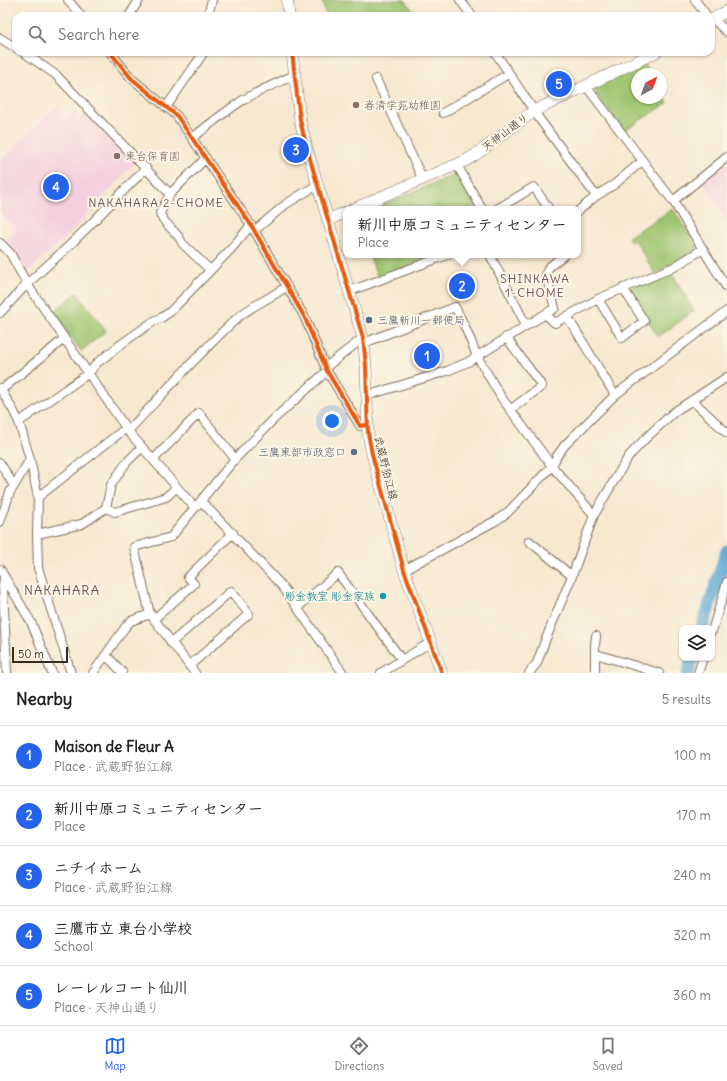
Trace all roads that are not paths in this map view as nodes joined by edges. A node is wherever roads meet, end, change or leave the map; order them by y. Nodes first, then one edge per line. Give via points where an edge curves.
1 (68, 0) edge
2 (139, 0) edge
3 (212, 0) edge
4 (288, 0) edge
5 (460, 0) edge
6 (695, 0) edge
7 (727, 10) edge
8 (78, 12) edge
9 (132, 12) edge
10 (209, 12) edge
11 (289, 12) edge
12 (469, 12) edge
13 (705, 12) edge
14 (715, 16) edge
15 (715, 22) edge
16 (727, 32) edge
17 (0, 38) edge
18 (12, 46) edge
19 (29, 56) edge
20 (113, 56) edge
21 (201, 56) edge
22 (292, 56) edge
23 (497, 56) edge
24 (648, 56) edge
25 (508, 74) junction
26 (294, 75) junction
27 (376, 78) dead end
28 (586, 86) junction
29 (167, 106) junction
30 (534, 111) junction
31 (443, 113) dead end
32 (192, 138) junction
33 (727, 157) edge
34 (206, 158) junction
35 (642, 161) junction
36 (457, 165) junction
37 (146, 168) junction
38 (422, 180) junction
39 (317, 184) junction
40 (170, 194) junction
41 (596, 196) junction
42 (673, 201) junction
43 (360, 206) edge
44 (480, 206) edge
45 (502, 206) edge
46 (547, 206) edge
47 (581, 208) edge
48 (343, 213) edge
49 (328, 220) junction
50 (253, 228) junction
51 (0, 243) edge
52 (703, 249) junction
53 (439, 258) edge
54 (492, 258) edge
55 (560, 258) edge
56 (210, 270) junction
57 (27, 284) junction
58 (287, 286) junction
59 (623, 288) junction
60 (727, 288) edge
61 (350, 291) junction
62 (598, 299) junction
63 (727, 311) edge
64 (0, 313) edge
65 (545, 314) junction
66 (567, 316) junction
67 (526, 325) junction
68 (506, 337) junction
69 (64, 339) junction
70 (363, 340) junction
71 (477, 356) junction
72 (327, 369) junction
73 (89, 373) junction
74 (726, 378) edge
75 (0, 389) edge
76 (615, 395) junction
77 (366, 396) junction
78 (692, 400) junction
79 (510, 410) junction
80 (19, 422) junction
81 (367, 425) junction
82 (127, 429) junction
83 (727, 433) edge
84 (142, 447) junction
85 (235, 458) junction
86 (30, 459) junction
87 (153, 460) junction
88 (0, 463) edge
89 (552, 466) junction
90 (14, 486) junction
91 (177, 487) junction
92 (38, 497) junction
93 (201, 501) junction
94 (106, 508) junction
95 (195, 508) junction
96 (594, 515) junction
97 (0, 522) edge
98 (233, 533) junction
99 (37, 534) junction
100 (529, 541) dead end
101 (0, 570) edge
102 (404, 570) junction
103 (572, 576) junction
104 (4, 578) junction
105 (727, 582) edge
106 (298, 607) junction
107 (152, 616) junction
108 (714, 625) edge
109 (596, 636) dead end
110 (431, 642) junction
111 (171, 643) junction
112 (596, 654) junction
113 (106, 655) junction
114 (402, 660) junction
115 (703, 661) edge
116 (189, 666) junction
117 (641, 670) edge
118 (7, 673) edge
119 (52, 673) edge
120 (71, 673) edge
121 (93, 673) edge
122 (122, 673) edge
123 (195, 673) edge
124 (343, 673) edge
125 (381, 673) edge
126 (442, 673) edge
127 (529, 673) edge
128 (595, 673) edge
129 (659, 673) edge
130 (698, 673) edge

1 - 8 street
2 - 9 street
3 - 10 street
4 - 11 main road
5 - 12 street
6 - 13 street
7 - 14 main road
15 - 16 street
17 - 18 street
19 - 37 street via 56,75
20 - 29 street via 132,78
21 - 29 street
22 - 26 main road, 武蔵野狛江線
23 - 25 street
24 - 28 main road, 天神山通り
25 - 30 street
25 - 31 street
26 - 32 street via 240,102
26 - 39 main road, 武蔵野狛江線 via 300,120
27 - 38 street
28 - 30 main road, 天神山通り
28 - 35 street
29 - 32 street
30 - 36 main road, 天神山通り via 475,155
30 - 41 street
32 - 34 street
33 - 42 street
34 - 40 street
34 - 50 street
35 - 41 street
35 - 42 street
36 - 38 main road, 天神山通り
36 - 44 street
37 - 40 street
37 - 57 street via 72,243
38 - 43 main road, 天神山通り
39 - 49 main road, 武蔵野狛江線
39 - 50 street
40 - 56 street via 160,213 161,218
41 - 47 street
42 - 52 street
45 - 46 street via 534,187
48 - 49 main road
49 - 61 main road, 武蔵野狛江線
50 - 56 street
50 - 58 street
51 - 57 street via 10,253
52 - 59 street via 674,267
52 - 60 street
53 - 61 street
54 - 67 street
55 - 65 street via 548,268 546,275 555,308
56 - 73 street via 170,312 124,342 97,363
57 - 64 street
57 - 69 street
58 - 72 street via 304,316
58 - 82 street via 236,319
59 - 62 street
59 - 62 street via 644,321 622,338
61 - 70 main road, 武蔵野狛江線
62 - 66 street
63 - 76 street
65 - 66 street via 555,323
65 - 67 street
66 - 76 street
67 - 68 street
68 - 71 street
68 - 79 street via 542,386
69 - 73 street
69 - 75 street
70 - 71 street via 455,307
70 - 72 street
70 - 77 main road, 武蔵野狛江線
71 - 77 street via 447,371
71 - 79 street
72 - 81 street via 360,426
72 - 85 street
73 - 80 street
73 - 82 street
74 - 78 street
75 - 80 street
76 - 89 street via 565,445
77 - 81 main road, 武蔵野狛江線
78 - 83 street
78 - 96 street via 674,412 629,456
79 - 89 street
80 - 86 street
81 - 102 main road, 武蔵野狛江線 via 377,475
82 - 84 street
82 - 92 street
84 - 87 street
84 - 94 street via 126,463 111,485
85 - 87 street via 199,413
85 - 93 street
86 - 90 street
86 - 92 street
87 - 91 street
88 - 90 street
89 - 96 street
89 - 102 street via 497,520
90 - 97 street
91 - 94 street via 166,497 115,512
91 - 95 street
92 - 99 street
93 - 95 street
93 - 98 street
94 - 99 street via 82,524
95 - 107 street via 171,537 134,547
96 - 103 street
98 - 106 street
98 - 107 street via 188,577 194,584
99 - 120 street via 38,568
100 - 103 street
101 - 104 street
102 - 110 main road, 武蔵野狛江線
103 - 127 street via 537,663
104 - 118 street
104 - 119 street via 32,622
105 - 108 street
106 - 114 street via 338,573
106 - 124 street
107 - 111 street
107 - 113 street via 131,621
109 - 112 street
110 - 114 street
110 - 126 main road, 武蔵野狛江線
111 - 116 street
111 - 116 street via 231,591 249,614
112 - 117 street
112 - 128 street
113 - 121 street
113 - 122 street
114 - 125 street
115 - 130 street
116 - 123 street
117 - 129 street

